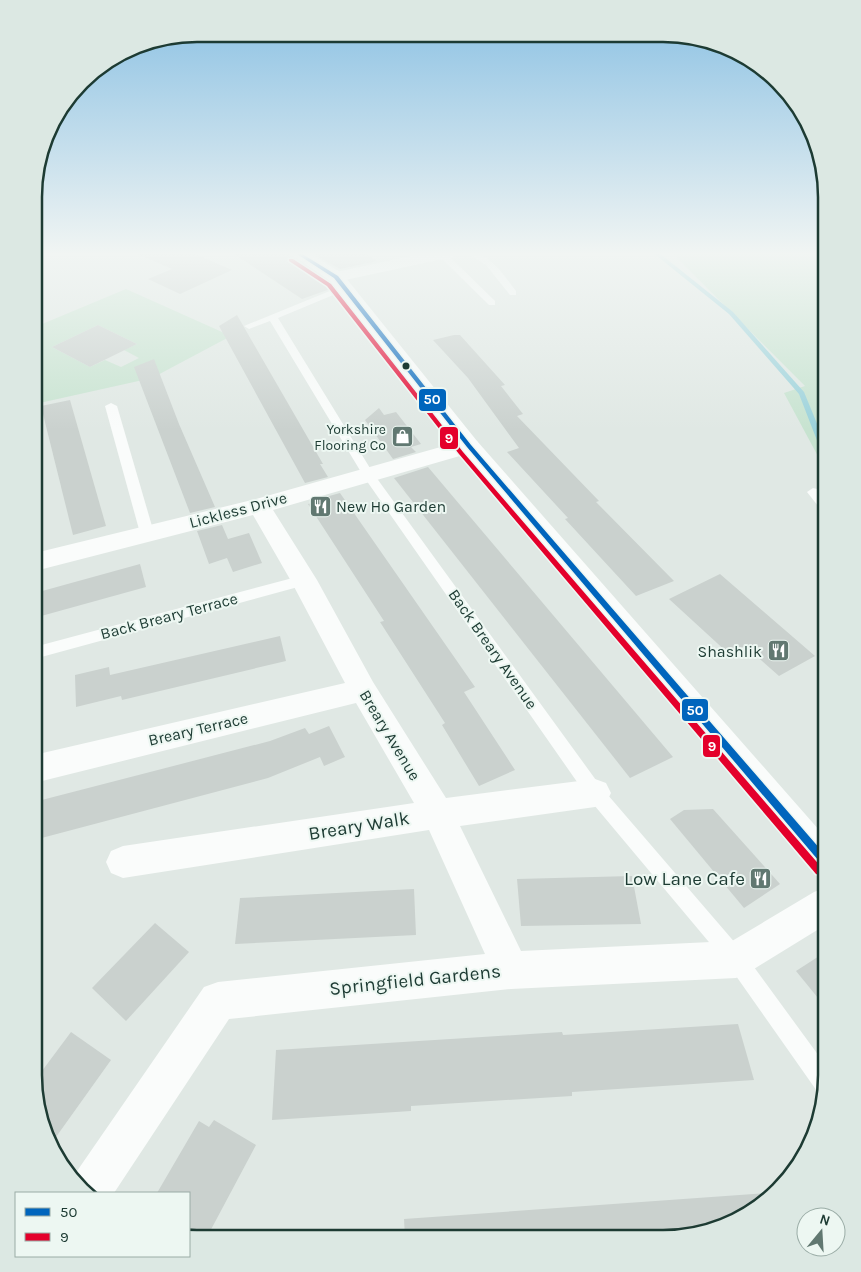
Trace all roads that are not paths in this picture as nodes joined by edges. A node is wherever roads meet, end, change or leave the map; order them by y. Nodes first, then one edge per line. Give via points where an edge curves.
1 (280, 311) edge
2 (364, 311) edge
3 (274, 320) dead end
4 (249, 326) dead end
5 (110, 406) dead end
6 (469, 446) junction
7 (368, 474) junction
8 (813, 492) dead end
9 (818, 498) edge
10 (259, 506) junction
11 (147, 533) junction
12 (42, 560) edge
13 (304, 580) junction
14 (42, 651) edge
15 (363, 690) junction
16 (42, 766) edge
17 (595, 792) junction
18 (438, 814) junction
19 (818, 853) edge
20 (123, 862) dead end
21 (818, 909) edge
22 (736, 958) junction
23 (511, 970) junction
24 (818, 1073) edge
25 (92, 1188) edge

1 - 4 lane
2 - 6 street
3 - 7 lane, Back Breary Avenue
5 - 11 lane
6 - 7 street, Lickless Drive
6 - 19 street
7 - 10 street, Lickless Drive
7 - 17 lane, Back Breary Avenue
8 - 9 lane
10 - 11 street, Lickless Drive
10 - 13 street, Breary Avenue
11 - 12 street, Lickless Drive
13 - 14 lane, Back Breary Terrace
13 - 15 street, Breary Avenue
15 - 16 street, Breary Terrace
15 - 18 street, Breary Avenue
17 - 18 street, Breary Walk
17 - 22 lane, Back Breary Avenue
18 - 20 street, Breary Walk
18 - 23 street, Breary Avenue
21 - 22 street, Springfield Gardens
22 - 23 street, Springfield Gardens
22 - 24 lane, Back Breary Avenue
23 - 25 street, Springfield Gardens via 218,1002

